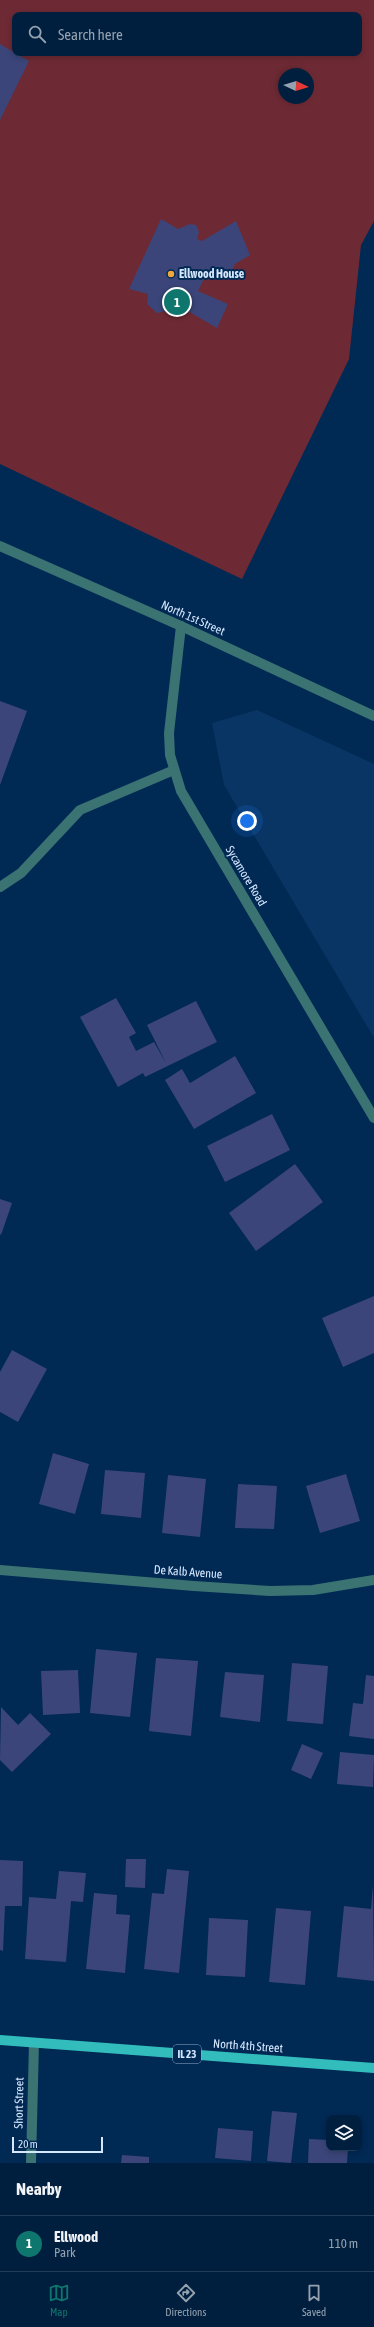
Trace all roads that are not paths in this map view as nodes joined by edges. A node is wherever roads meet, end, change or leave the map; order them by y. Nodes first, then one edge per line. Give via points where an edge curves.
1 (0, 546) edge
2 (181, 626) junction
3 (374, 716) edge
4 (174, 770) junction
5 (0, 887) edge
6 (374, 1118) edge
7 (0, 1570) edge
8 (374, 1580) edge
9 (0, 2040) edge
10 (34, 2043) junction
11 (374, 2068) edge
12 (31, 2163) edge

1 - 2 street, North 1st Street
2 - 3 street, North 1st Street
2 - 4 street, Sycamore Road via 169,733
4 - 5 street via 80,810 22,873
4 - 6 street, Sycamore Road via 182,791
7 - 8 street, De Kalb Avenue via 270,1591 313,1590
9 - 10 main road, North 4th Street / IL 23
10 - 11 main road, North 4th Street / IL 23
10 - 12 street, Short Street

